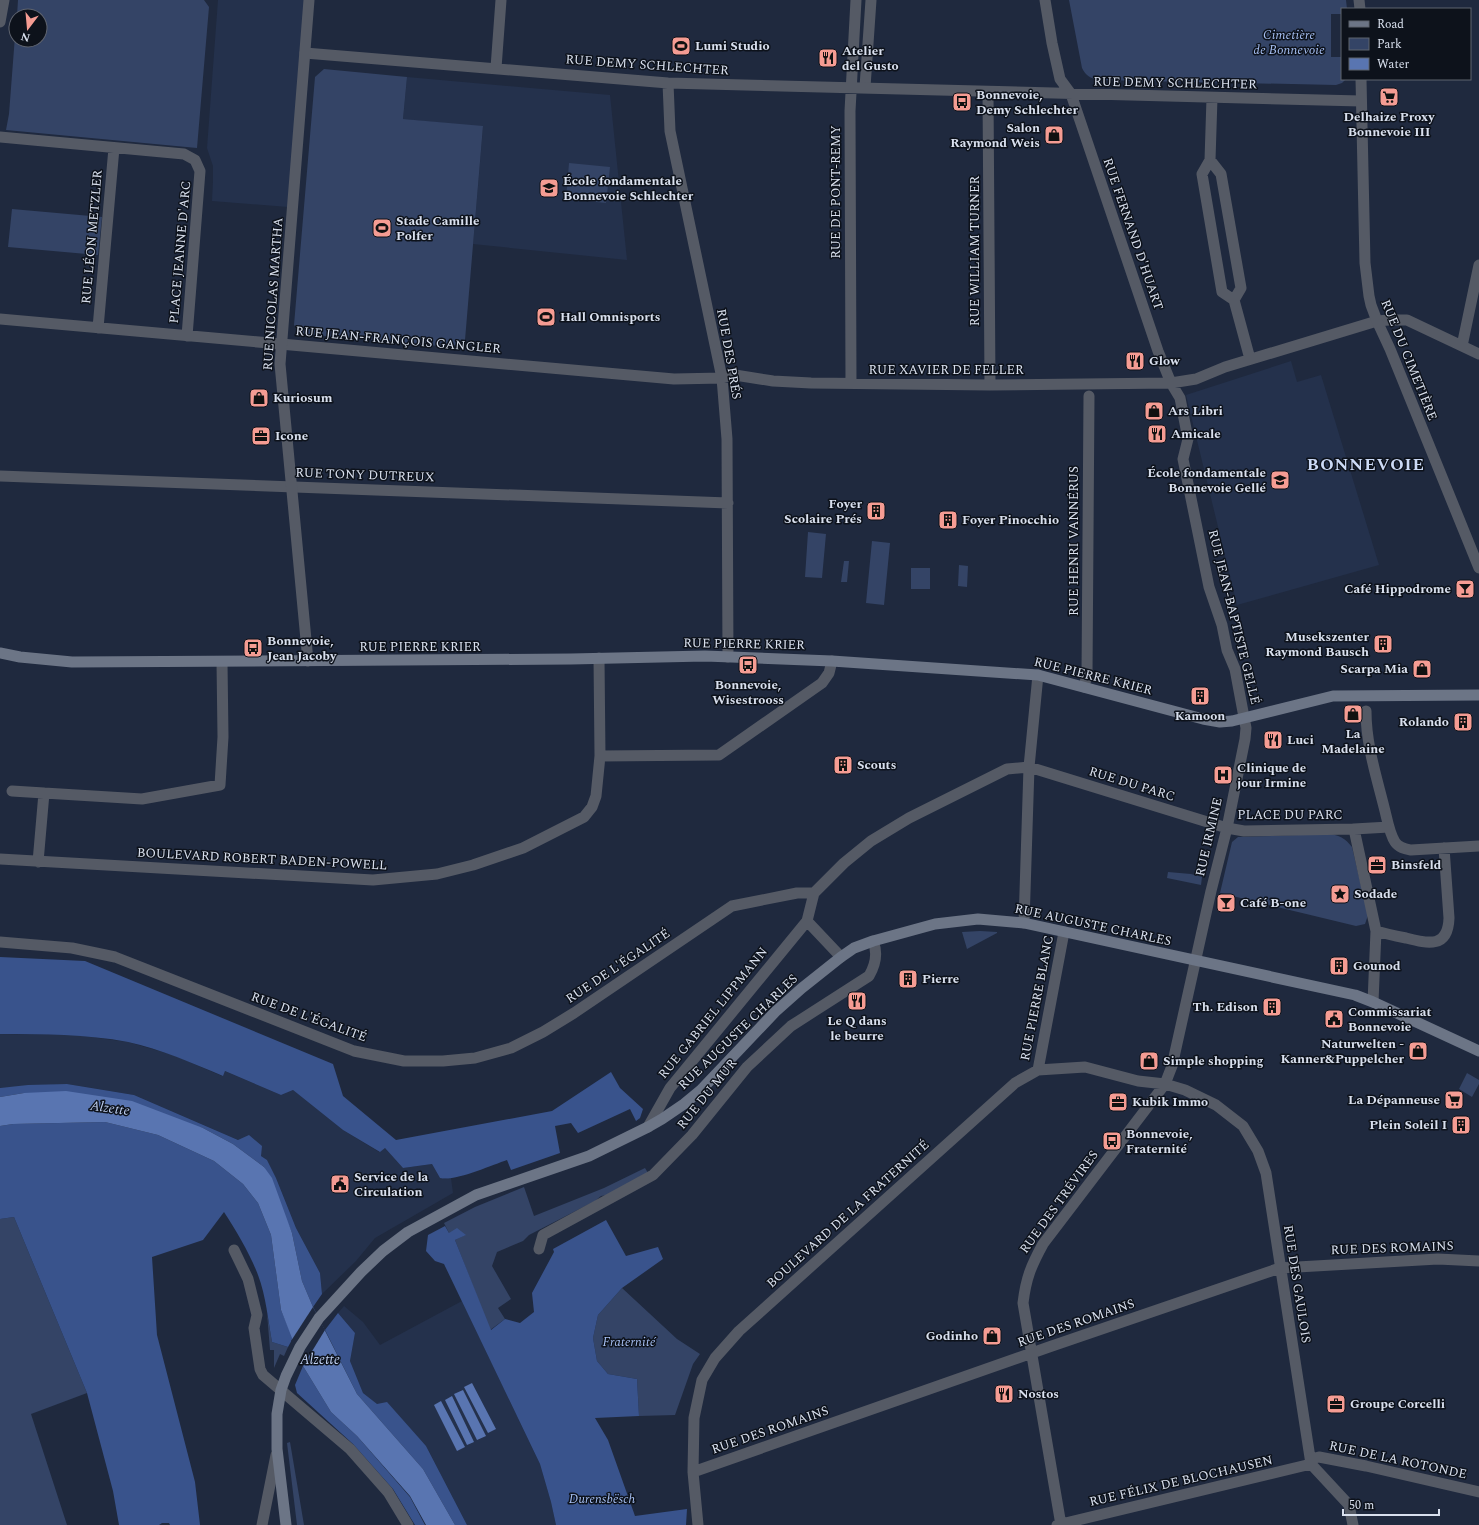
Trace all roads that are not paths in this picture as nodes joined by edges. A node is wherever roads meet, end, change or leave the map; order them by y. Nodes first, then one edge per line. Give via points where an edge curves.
1 (4, 0) edge
2 (309, 0) edge
3 (501, 0) edge
4 (856, 0) edge
5 (871, 0) edge
6 (1045, 0) edge
7 (0, 22) edge
8 (305, 53) junction
9 (496, 68) junction
10 (1361, 80) edge
11 (668, 83) junction
12 (850, 87) junction
13 (865, 87) junction
14 (988, 92) junction
15 (1071, 94) junction
16 (1212, 98) junction
17 (1361, 101) junction
18 (0, 137) edge
19 (114, 148) junction
20 (1210, 160) junction
21 (1479, 265) edge
22 (1234, 300) junction
23 (0, 319) edge
24 (1377, 322) junction
25 (98, 328) junction
26 (187, 336) junction
27 (281, 344) junction
28 (1462, 346) junction
29 (1479, 354) edge
30 (1250, 359) junction
31 (722, 378) junction
32 (851, 383) junction
33 (1171, 383) junction
34 (990, 384) junction
35 (1089, 396) dead end
36 (0, 476) edge
37 (292, 487) junction
38 (728, 503) junction
39 (1476, 550) edge
40 (1479, 568) edge
41 (0, 653) edge
42 (728, 657) junction
43 (599, 658) junction
44 (832, 661) junction
45 (222, 662) junction
46 (308, 662) junction
47 (1038, 675) junction
48 (1084, 687) junction
49 (1479, 695) edge
50 (1366, 711) dead end
51 (1244, 719) junction
52 (600, 756) junction
53 (1029, 767) junction
54 (12, 791) dead end
55 (44, 793) junction
56 (1389, 827) junction
57 (1227, 828) junction
58 (1354, 829) junction
59 (1479, 846) edge
60 (1444, 848) junction
61 (0, 859) edge
62 (38, 862) junction
63 (814, 893) junction
64 (807, 921) junction
65 (1024, 923) junction
66 (1376, 931) junction
67 (1064, 932) junction
68 (873, 941) junction
69 (0, 942) edge
70 (841, 957) junction
71 (1195, 961) junction
72 (1373, 1002) junction
73 (1479, 1051) edge
74 (1038, 1070) junction
75 (1165, 1084) junction
76 (648, 1127) junction
77 (539, 1249) dead end
78 (234, 1250) dead end
79 (1479, 1261) edge
80 (1280, 1268) junction
81 (1031, 1354) junction
82 (281, 1390) junction
83 (278, 1449) junction
84 (1311, 1461) junction
85 (693, 1472) junction
86 (1479, 1492) edge
87 (262, 1525) edge
88 (286, 1525) edge
89 (408, 1525) edge
90 (698, 1525) edge
91 (1060, 1525) edge
92 (1353, 1525) edge

1 - 7 street
2 - 8 street, RUE NICOLAS MARTHA
3 - 9 street
4 - 12 street, RUE DE PONT-REMY
5 - 13 street
6 - 15 street, RUE FERNAND D'HUART via 1060,79
8 - 9 street, RUE DEMY SCHLECHTER
8 - 27 street, RUE NICOLAS MARTHA
9 - 11 street, RUE DEMY SCHLECHTER
10 - 17 street, RUE DU CIMETIÈRE
11 - 12 street, RUE DEMY SCHLECHTER
11 - 31 street, RUE DES PRÉS via 670,131
12 - 13 street, RUE DEMY SCHLECHTER
12 - 32 street, RUE DE PONT-REMY
13 - 14 street, RUE DEMY SCHLECHTER
14 - 15 street, RUE DEMY SCHLECHTER
14 - 34 street, RUE WILLIAM TURNER
15 - 16 street, RUE DEMY SCHLECHTER
15 - 33 street, RUE FERNAND D'HUART
16 - 17 street, RUE DEMY SCHLECHTER
16 - 20 street
17 - 24 street, RUE DU CIMETIÈRE via 1365,263 1369,296
18 - 19 street
19 - 25 street, RUE LÉON METZLER
19 - 26 street, PLACE JEANNE D'ARC via 184,154 195,160 200,172
20 - 22 street via 1221,174 1241,288
20 - 22 street via 1202,174 1222,292
21 - 28 street
22 - 30 street
23 - 25 street, RUE JEAN-FRANÇOIS GANGLER
24 - 28 street, RUE XAVIER DE FELLER via 1407,320
24 - 30 street, RUE XAVIER DE FELLER
24 - 39 street, RUE DU CIMETIÈRE
25 - 26 street, RUE JEAN-FRANÇOIS GANGLER
26 - 27 street, RUE JEAN-FRANÇOIS GANGLER
27 - 31 street, RUE JEAN-FRANÇOIS GANGLER via 674,379
27 - 37 street, RUE NICOLAS MARTHA via 280,364
28 - 29 street, RUE XAVIER DE FELLER
30 - 33 street, RUE XAVIER DE FELLER via 1196,379
31 - 32 street, RUE XAVIER DE FELLER via 735,375 773,381
31 - 38 street, RUE DES PRÉS via 727,439
32 - 34 street, RUE XAVIER DE FELLER
33 - 34 street, RUE XAVIER DE FELLER
33 - 51 street, RUE JEAN-BAPTISTE GELLÉ via 1180,398 1188,439 1183,459 1209,586 1234,669
35 - 48 street, RUE HENRI VANNÉRUS via 1087,675
36 - 37 street, RUE TONY DUTREUX
37 - 38 street, RUE TONY DUTREUX
37 - 46 street, RUE NICOLAS MARTHA
38 - 42 street, RUE DES PRÉS
39 - 40 street, RUE DU CIMETIÈRE
41 - 45 main road, RUE PIERRE KRIER via 72,662
42 - 43 main road, RUE PIERRE KRIER
42 - 44 main road, RUE PIERRE KRIER
43 - 46 main road, RUE PIERRE KRIER
43 - 52 street, BOULEVARD ROBERT BADEN-POWELL
44 - 47 main road, RUE PIERRE KRIER
44 - 52 street via 822,683 719,755
45 - 46 main road, RUE PIERRE KRIER
45 - 55 street via 223,737 220,785 142,799
47 - 48 main road, RUE PIERRE KRIER
47 - 53 street
48 - 51 main road, RUE PIERRE KRIER via 1203,719 1220,722
49 - 51 main road, RUE PIERRE KRIER via 1333,696
50 - 56 street via 1369,748
51 - 57 street, RUE IRMINE via 1245,739
52 - 62 street, BOULEVARD ROBERT BADEN-POWELL via 596,796 584,817 523,848 437,874 374,880
53 - 57 street, RUE DU PARC
53 - 63 street via 1007,770 909,818 871,841
53 - 65 street
54 - 55 street
55 - 62 street
56 - 58 street, PLACE DU PARC
56 - 60 street via 1396,843 1403,848
57 - 58 street, PLACE DU PARC via 1244,831
57 - 71 street, RUE IRMINE
58 - 66 street, PLACE DU PARC
59 - 60 street
60 - 66 street via 1449,929 1443,938 1434,943 1423,942
61 - 62 street, BOULEVARD ROBERT BADEN-POWELL
63 - 64 street, RUE GABRIEL LIPPMANN
63 - 69 street, RUE DE L'ÉGALITÉ via 797,893 732,906 543,1032 511,1048 475,1058 443,1061 404,1061 354,1051 115,958 72,948
64 - 70 street
64 - 76 street, RUE GABRIEL LIPPMANN via 670,1088
65 - 67 main road, RUE AUGUSTE CHARLES
65 - 68 main road, RUE AUGUSTE CHARLES via 978,919 934,924
66 - 72 street, PLACE DU PARC
67 - 71 main road, RUE AUGUSTE CHARLES
67 - 74 street, RUE PIERRE BLANC
68 - 70 main road, RUE AUGUSTE CHARLES via 854,948
68 - 77 street, RUE DU MUR via 876,949 874,966 869,976 791,1026 747,1067 692,1135 653,1175 543,1235
70 - 76 main road, RUE AUGUSTE CHARLES via 775,1012 700,1090 684,1104
71 - 72 main road, RUE AUGUSTE CHARLES via 1355,995
71 - 75 street, RUE DES TRÉVIRES via 1172,1066
72 - 73 main road, RUE AUGUSTE CHARLES
74 - 75 street, BOULEVARD DE LA FRATERNITÉ via 1085,1067 1138,1081
74 - 85 street, BOULEVARD DE LA FRATERNITÉ via 1009,1088 739,1331 715,1358 702,1380 694,1418
75 - 80 street, RUE DES GAULOIS via 1185,1090 1216,1105 1243,1126 1258,1151 1266,1173
75 - 81 street, RUE DES TRÉVIRES via 1043,1244 1031,1265 1023,1303
76 - 82 main road, RUE AUGUSTE CHARLES via 589,1156 476,1194 408,1232 383,1251 330,1306 310,1332 293,1361
78 - 82 street via 248,1279 257,1315 254,1328 260,1369 263,1375
79 - 80 street, RUE DES ROMAINS via 1438,1259
80 - 81 street, RUE DES ROMAINS
80 - 84 street, RUE DES GAULOIS
81 - 85 street, RUE DES ROMAINS
81 - 91 street, RUE DES TRÉVIRES
82 - 83 main road, RUE AUGUSTE CHARLES via 277,1414
82 - 89 street via 350,1449 388,1492
83 - 87 street
83 - 88 main road, RUE AUGUSTE CHARLES
84 - 86 street, RUE DE LA ROTONDE via 1319,1457
84 - 91 street, RUE FÉLIX DE BLOCHAUSEN
84 - 92 street via 1349,1505
85 - 90 street, BOULEVARD DE LA FRATERNITÉ

